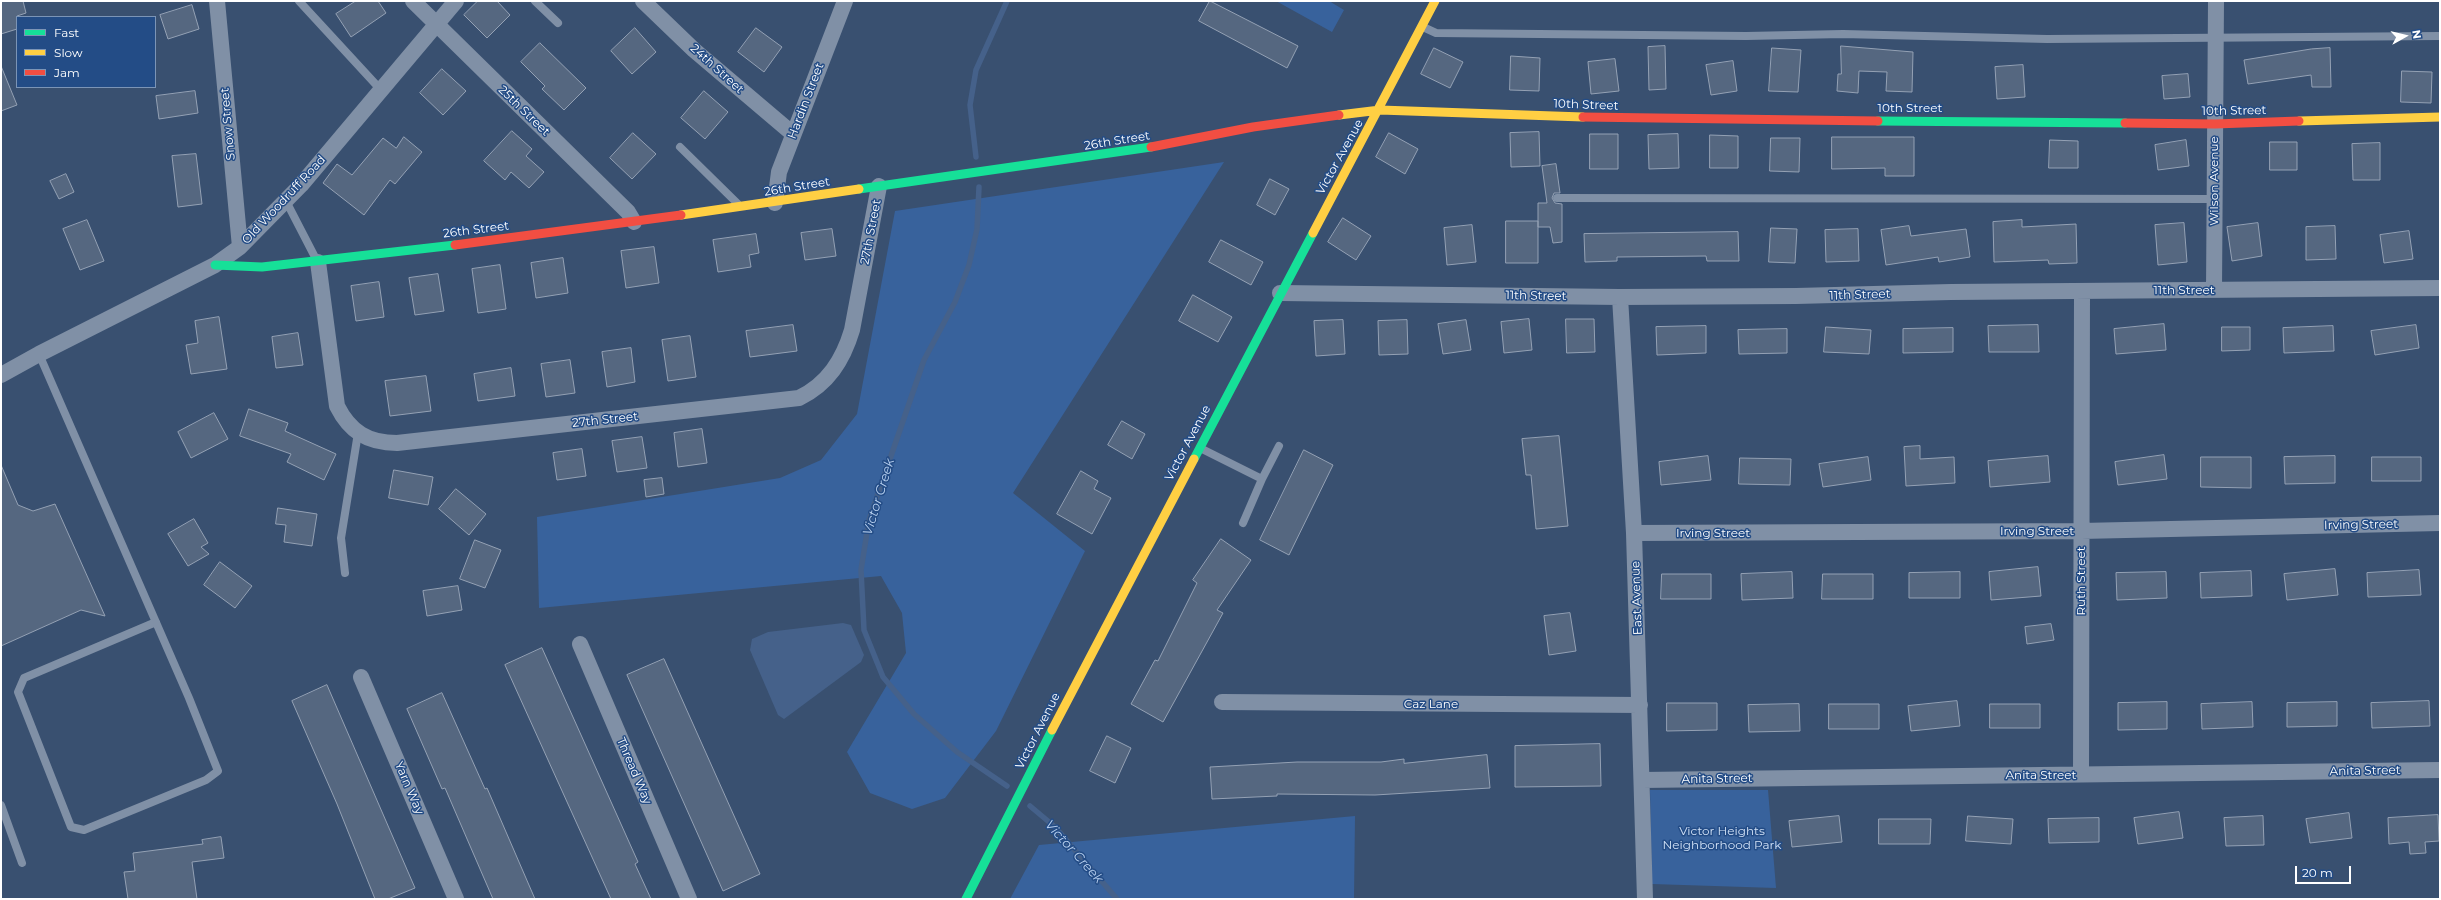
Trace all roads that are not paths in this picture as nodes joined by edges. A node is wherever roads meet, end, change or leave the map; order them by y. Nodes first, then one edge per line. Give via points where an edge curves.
1 (217, 1) edge
2 (300, 1) edge
3 (413, 1) edge
4 (456, 1) edge
5 (535, 1) edge
6 (643, 1) edge
7 (845, 1) edge
8 (1435, 1) edge
9 (2216, 1) edge
10 (558, 23) dead end
11 (436, 25) junction
12 (1422, 27) junction
13 (2215, 36) junction
14 (2440, 36) edge
15 (381, 90) junction
16 (1380, 110) junction
17 (2440, 117) edge
18 (2215, 124) junction
19 (793, 134) junction
20 (680, 147) dead end
21 (880, 186) junction
22 (1557, 198) dead end
23 (2214, 199) junction
24 (286, 201) junction
25 (775, 203) junction
26 (741, 207) junction
27 (634, 222) junction
28 (240, 247) junction
29 (318, 262) junction
30 (215, 264) junction
31 (2440, 288) edge
32 (2214, 290) junction
33 (2082, 291) junction
34 (1280, 293) junction
35 (1620, 297) junction
36 (39, 354) junction
37 (1, 375) edge
38 (358, 433) junction
39 (1279, 446) dead end
40 (1199, 447) junction
41 (1262, 479) junction
42 (1243, 523) dead end
43 (2440, 523) edge
44 (2081, 531) junction
45 (1634, 533) junction
46 (345, 573) dead end
47 (156, 622) junction
48 (580, 644) dead end
49 (361, 677) dead end
50 (1222, 702) dead end
51 (1640, 705) junction
52 (2440, 770) edge
53 (2082, 774) junction
54 (1642, 780) junction
55 (1, 805) edge
56 (22, 863) dead end
57 (456, 899) edge
58 (689, 899) edge
59 (966, 899) edge
60 (1645, 899) edge

1 - 28 street, Snow Street
2 - 15 lane
3 - 11 street, 25th Street
4 - 11 street, Old Woodruff Road
5 - 10 lane
6 - 19 street, 24th Street via 716,69
7 - 19 street, Hardin Street
8 - 12 street, Victor Avenue
9 - 13 street, Wilson Avenue
11 - 15 street, Old Woodruff Road
11 - 27 street, 25th Street via 628,212
12 - 13 lane via 1436,33 1843,34 2047,38
12 - 16 street, Victor Avenue
13 - 14 lane
13 - 18 street, Wilson Avenue
15 - 24 street, Old Woodruff Road
16 - 18 street, 10th Street via 1653,119
16 - 21 street, 26th Street via 1253,127 1127,152
16 - 34 street, Victor Avenue
17 - 18 street, 10th Street
18 - 23 street, Wilson Avenue
19 - 25 street, Hardin Street via 778,172
20 - 26 lane
21 - 25 street, 26th Street
21 - 38 street, 27th Street via 846,350 823,382 799,398 397,443 382,443 367,439
22 - 23 lane
23 - 32 street, Wilson Avenue
24 - 28 street, Old Woodruff Road
24 - 29 lane
25 - 26 street, 26th Street
26 - 27 street, 26th Street
27 - 29 street, 26th Street
28 - 30 street, Old Woodruff Road
29 - 30 street, 26th Street via 262,267
29 - 38 street, 27th Street via 337,406 344,419
30 - 36 street, Old Woodruff Road
31 - 32 street, 11th Street
32 - 33 street, 11th Street
33 - 35 street, 11th Street
33 - 44 street, Ruth Street
34 - 35 street, 11th Street
34 - 40 street, Victor Avenue
35 - 45 street, East Avenue
36 - 37 street, Old Woodruff Road
36 - 47 lane
38 - 46 lane via 341,538
39 - 41 lane
40 - 41 lane
40 - 59 street, Victor Avenue
41 - 42 lane
43 - 44 street, Irving Street
44 - 45 street, Irving Street
44 - 53 street, Ruth Street
45 - 51 street, East Avenue
47 - 47 lane via 218,771 206,780 84,830 72,827 18,692 24,678
48 - 58 street, Thread Way
49 - 57 street, Yarn Way
50 - 51 street, Caz Lane
51 - 54 street, East Avenue
52 - 53 street, Anita Street
53 - 54 street, Anita Street
54 - 60 street, East Avenue
55 - 56 lane

